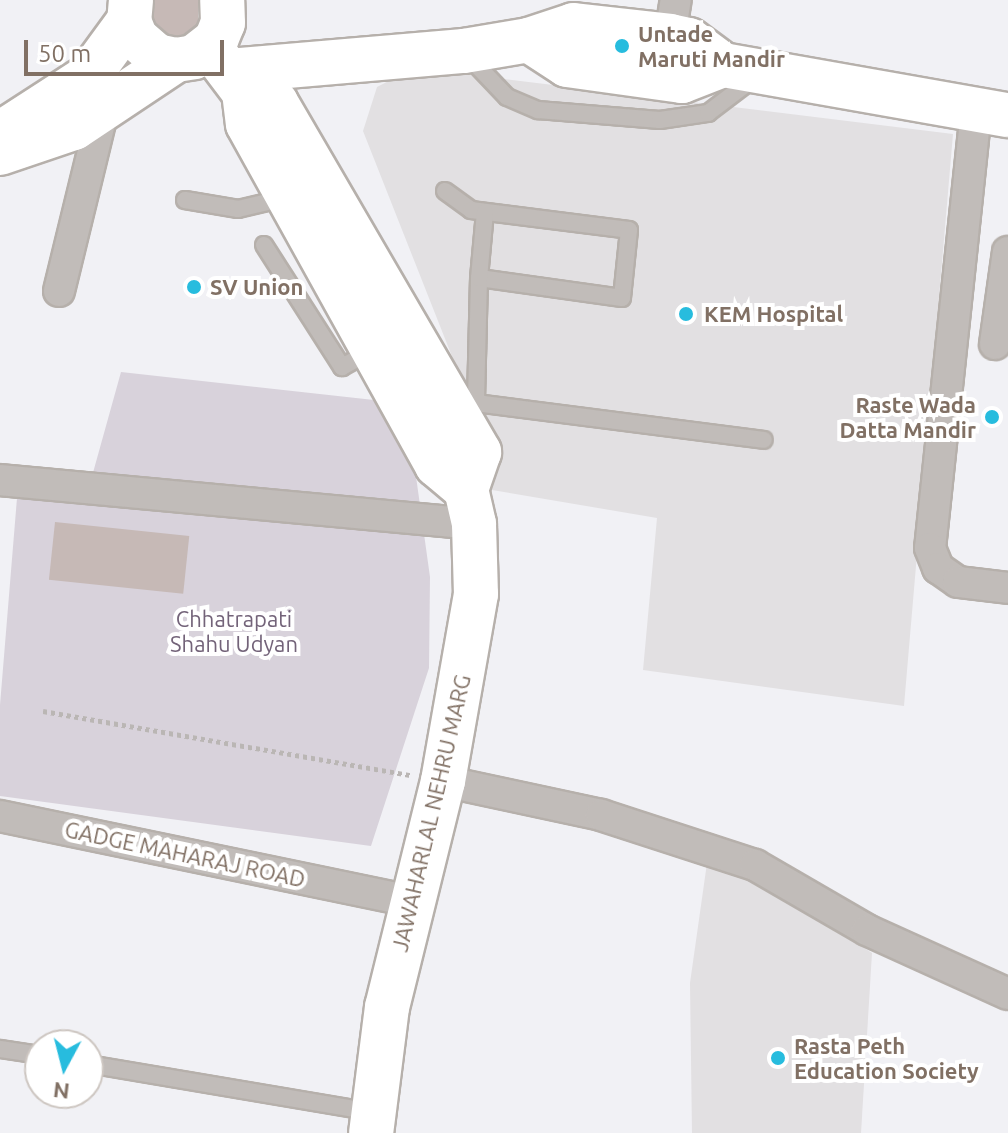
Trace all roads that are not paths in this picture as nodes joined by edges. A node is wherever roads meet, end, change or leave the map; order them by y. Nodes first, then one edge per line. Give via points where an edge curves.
1 (222, 0) edge
2 (130, 11) edge
3 (673, 18) edge
4 (529, 40) junction
5 (464, 51) junction
6 (215, 67) junction
7 (742, 68) junction
8 (992, 113) edge
9 (41, 132) edge
10 (445, 191) dead end
11 (287, 198) junction
12 (185, 200) dead end
13 (485, 212) junction
14 (264, 245) dead end
15 (1008, 252) edge
16 (479, 278) junction
17 (59, 291) dead end
18 (995, 344) dead end
19 (376, 348) junction
20 (463, 401) junction
21 (764, 440) dead end
22 (0, 480) edge
23 (470, 507) junction
24 (1008, 588) edge
25 (443, 781) junction
26 (0, 816) edge
27 (390, 897) junction
28 (1008, 994) edge
29 (0, 1049) edge
30 (24, 1053) edge
31 (104, 1067) edge
32 (372, 1123) edge

1 - 6 main road
2 - 6 main road, JAWAHARLAL NEHRU MARG via 142,46
2 - 9 main road via 88,77
3 - 4 main road via 574,25
3 - 7 main road via 689,40
4 - 5 main road
4 - 7 main road via 567,65 682,81
5 - 6 main road
5 - 7 lane via 507,97 538,110 660,120 708,113
6 - 9 main road
6 - 11 main road
6 - 20 main road, JAWAHARLAL NEHRU MARG via 276,103
7 - 8 main road
8 - 24 street via 930,548 938,568 958,582
9 - 17 street via 88,173
10 - 13 lane via 471,210
11 - 12 lane via 247,207
11 - 19 main road
13 - 16 lane
13 - 16 lane via 629,230 622,298
14 - 19 lane via 342,367
15 - 18 street
16 - 20 lane
19 - 23 main road via 437,465
20 - 21 lane
20 - 23 main road, JAWAHARLAL NEHRU MARG via 479,452
22 - 23 street
23 - 25 main road, JAWAHARLAL NEHRU MARG via 476,594
25 - 27 main road, JAWAHARLAL NEHRU MARG
25 - 28 street via 601,815 755,865 867,930
26 - 27 street, GADGE MAHARAJ ROAD
27 - 32 main road, JAWAHARLAL NEHRU MARG via 387,1007
29 - 30 lane
31 - 32 lane

